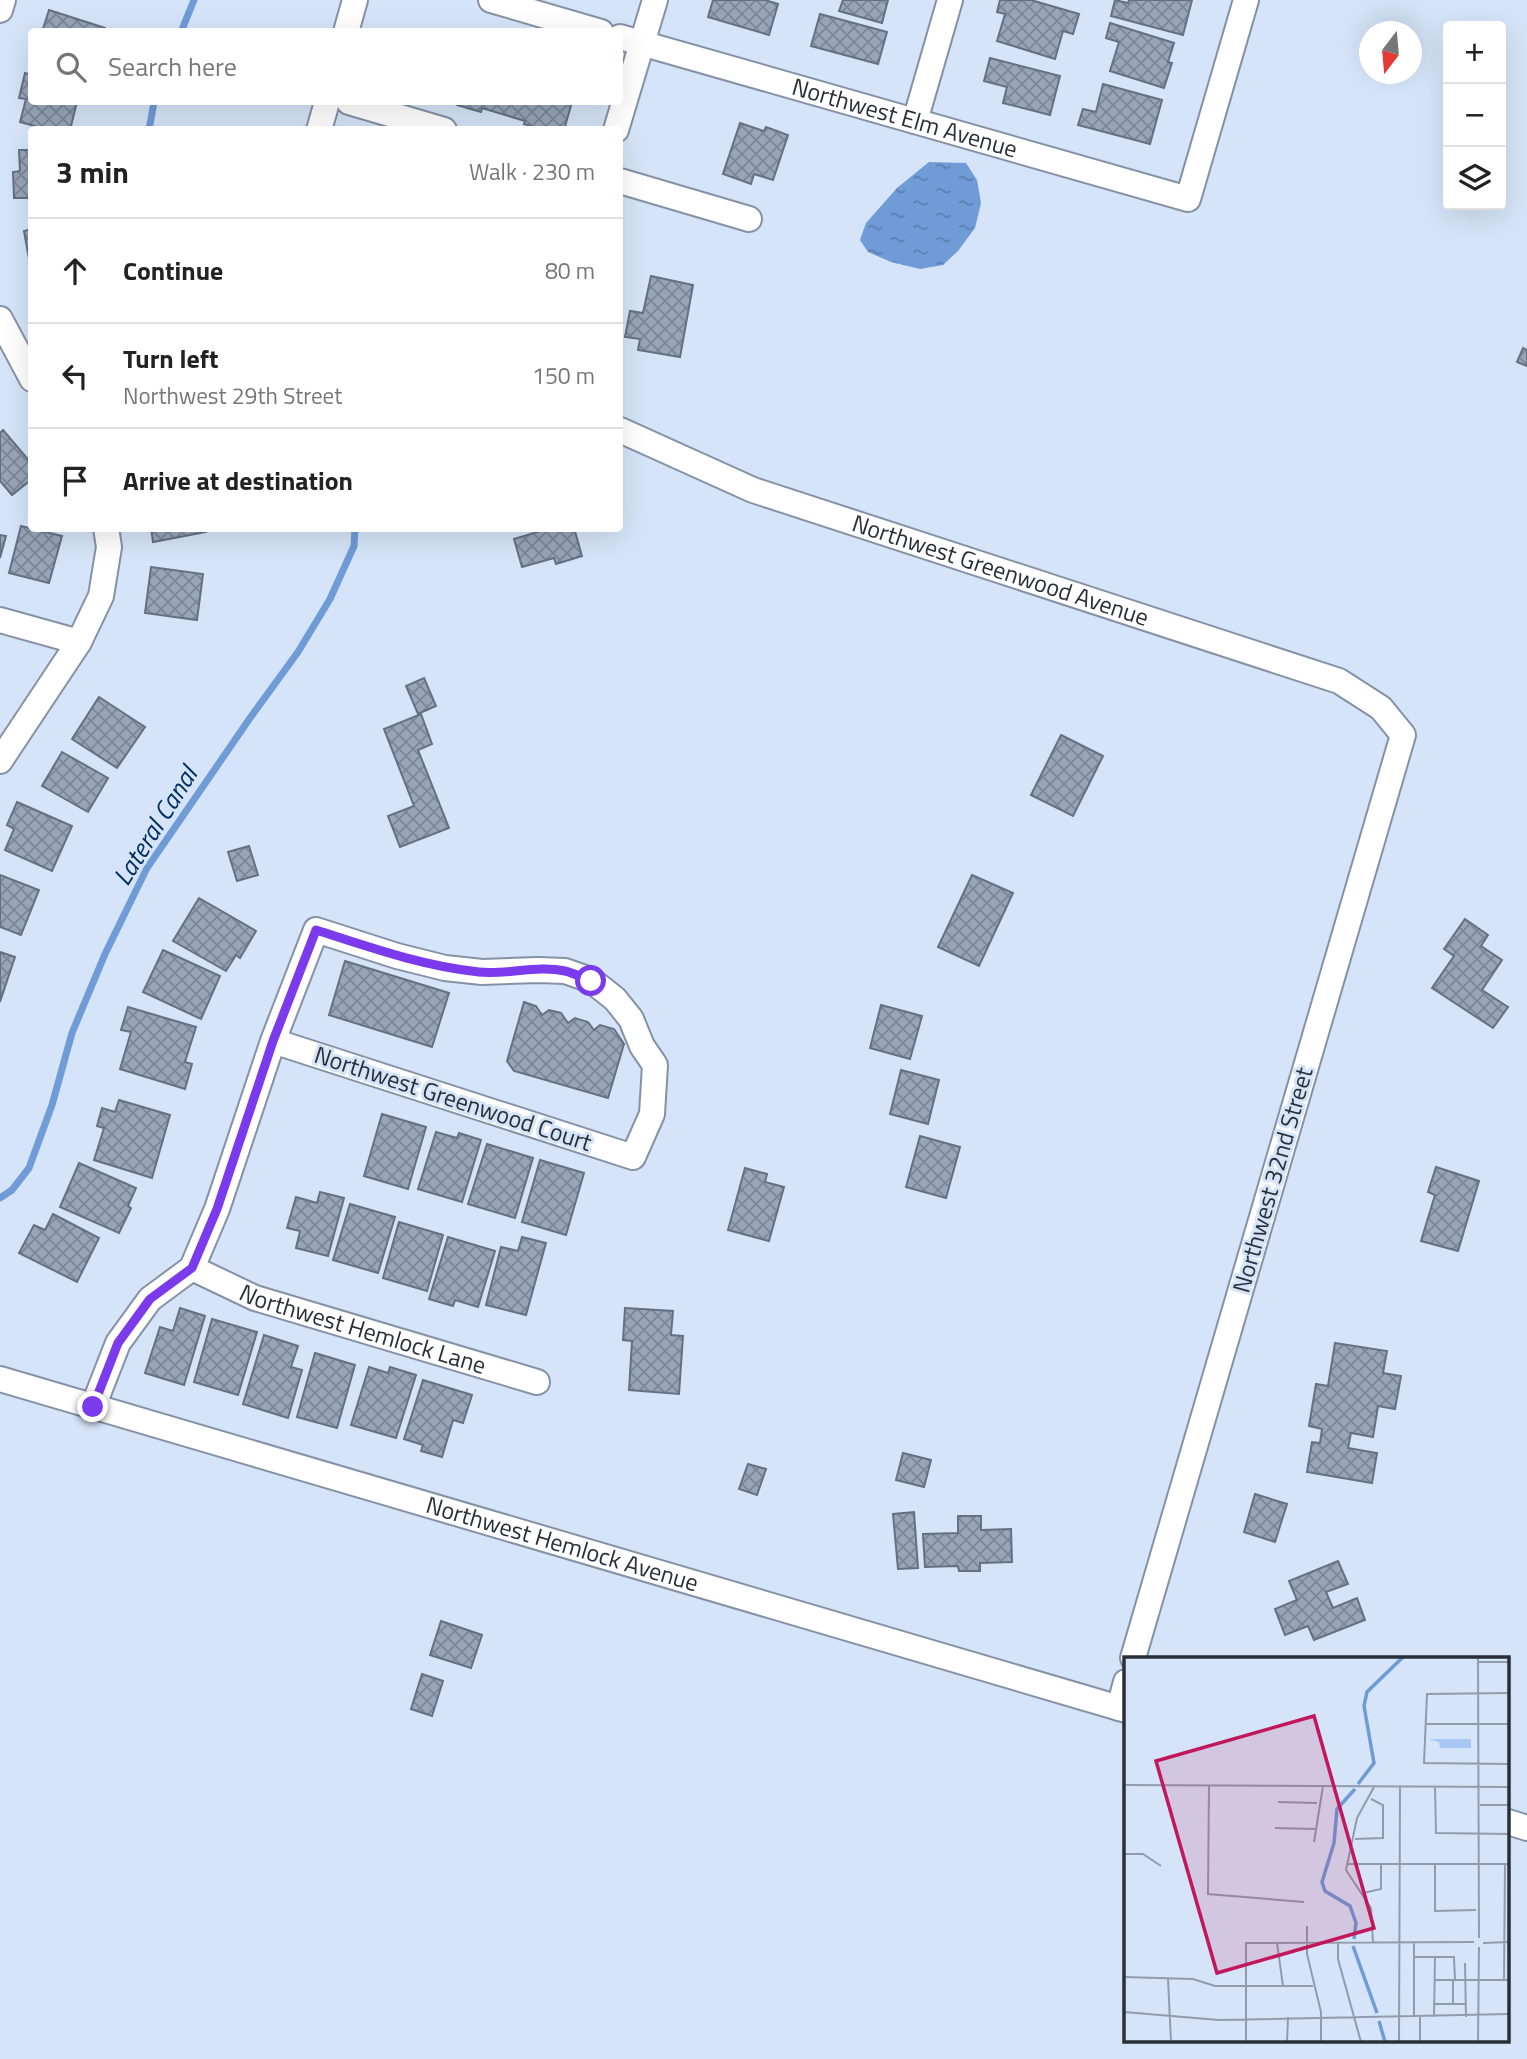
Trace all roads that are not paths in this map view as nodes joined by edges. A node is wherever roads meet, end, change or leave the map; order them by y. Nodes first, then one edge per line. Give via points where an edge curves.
1 (4, 0) edge
2 (355, 0) edge
3 (491, 0) edge
4 (655, 0) edge
5 (950, 0) edge
6 (1246, 0) edge
7 (0, 10) edge
8 (347, 28) edge
9 (587, 28) edge
10 (630, 40) edge
11 (623, 85) edge
12 (326, 105) edge
13 (359, 105) edge
14 (620, 105) edge
15 (915, 121) junction
16 (320, 126) edge
17 (430, 126) edge
18 (617, 126) edge
19 (623, 182) edge
20 (748, 219) dead end
21 (0, 319) edge
22 (5, 344) edge
23 (28, 374) edge
24 (623, 431) edge
25 (107, 532) edge
26 (0, 620) edge
27 (79, 642) junction
28 (1381, 708) joint
29 (0, 761) edge
30 (273, 1041) junction
31 (192, 1268) junction
32 (0, 1379) edge
33 (537, 1382) dead end
34 (93, 1407) junction
35 (1133, 1657) edge
36 (1123, 1709) edge
37 (1510, 1823) edge
38 (1527, 1828) edge

1 - 7 street
2 - 8 street
3 - 9 street
4 - 10 street
5 - 15 street
6 - 15 street, Northwest Elm Avenue via 1188,199
10 - 11 street
10 - 15 street, Northwest Elm Avenue
12 - 16 street
13 - 17 street
14 - 18 street
19 - 20 street
21 - 22 street
22 - 23 street
24 - 28 street, Northwest Greenwood Avenue via 753,491 1339,681
25 - 27 street via 102,596
26 - 27 street
27 - 29 street
28 - 35 street, Northwest 32nd Street via 1402,735
30 - 30 street, Northwest Greenwood Court via 316,930 444,968 565,971 591,981 631,1018 654,1065 652,1114 633,1157
30 - 31 street via 217,1209
31 - 33 street, Northwest Hemlock Lane via 255,1298
31 - 34 street via 150,1299 118,1343
32 - 34 street, Northwest Hemlock Avenue
34 - 36 street, Northwest Hemlock Avenue
37 - 38 street

